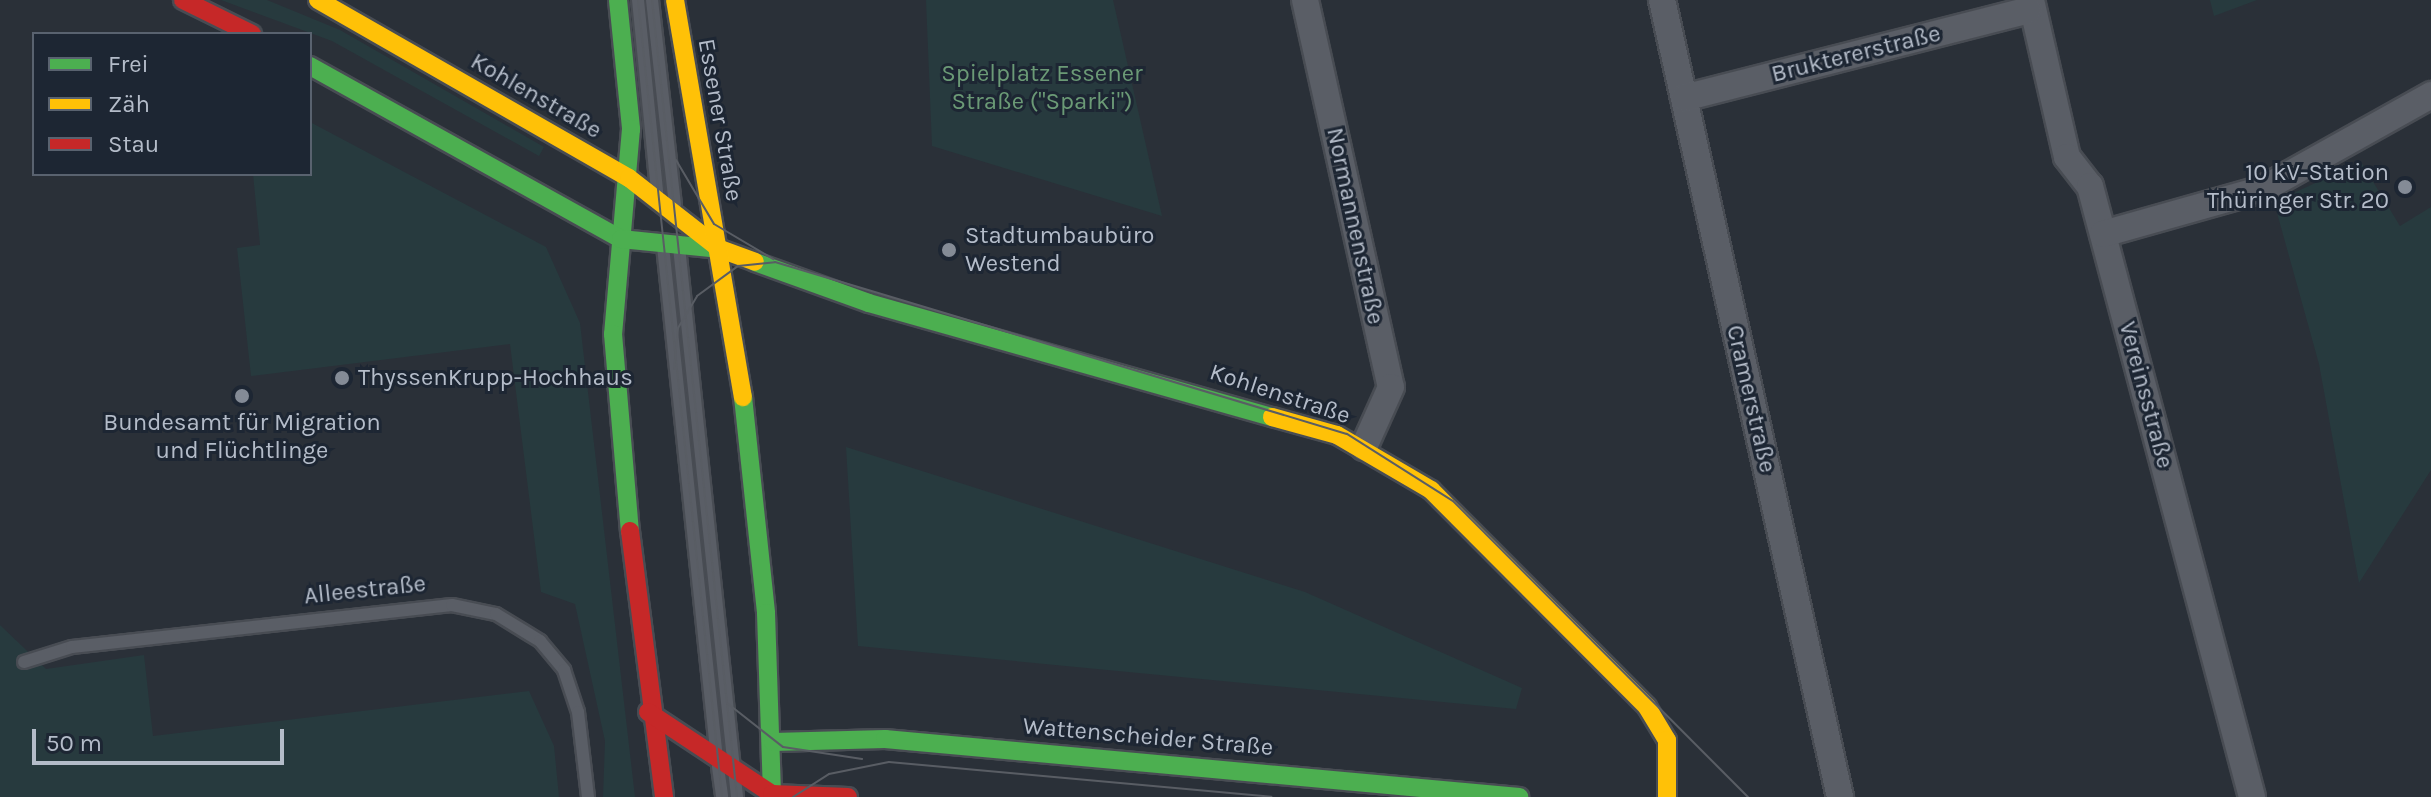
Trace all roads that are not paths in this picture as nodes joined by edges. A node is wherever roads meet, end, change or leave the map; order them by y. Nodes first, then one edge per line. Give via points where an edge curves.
1 (183, 0) edge
2 (318, 0) edge
3 (618, 0) edge
4 (638, 0) edge
5 (652, 0) edge
6 (675, 0) edge
7 (1305, 0) edge
8 (1662, 0) edge
9 (2029, 5) edge
10 (248, 32) edge
11 (312, 67) edge
12 (2431, 95) edge
13 (1684, 98) junction
14 (629, 178) junction
15 (658, 199) junction
16 (676, 214) junction
17 (2103, 234) junction
18 (621, 239) junction
19 (671, 244) junction
20 (720, 249) junction
21 (1364, 447) junction
22 (24, 662) dead end
23 (648, 712) junction
24 (773, 742) junction
25 (717, 759) junction
26 (735, 788) edge
27 (772, 796) edge
28 (588, 797) edge
29 (664, 797) edge
30 (848, 797) edge
31 (1519, 797) edge
32 (1667, 797) edge
33 (1840, 797) edge
34 (2252, 797) edge

1 - 10 main road
2 - 14 main road, Kohlenstraße
3 - 14 main road
4 - 15 lane
5 - 16 lane
6 - 20 main road, Essener Straße
7 - 21 street, Normannenstraße via 1391,387
8 - 13 street, Cramerstraße
9 - 13 street, Bruktererstraße
9 - 17 street, Vereinsstraße via 2067,157 2090,186
11 - 18 main road, Kohlenstraße
12 - 17 street via 2263,189
13 - 33 street, Cramerstraße
14 - 15 main road, Kohlenstraße
14 - 18 main road
15 - 16 main road, Kohlenstraße
15 - 19 lane
16 - 19 lane
16 - 20 main road, Kohlenstraße
17 - 34 street, Vereinsstraße
18 - 19 main road, Kohlenstraße
18 - 23 main road via 613,334 618,441
19 - 20 main road, Kohlenstraße
19 - 25 lane
19 - 26 lane
20 - 21 main road, Kohlenstraße via 869,303 1116,368
20 - 24 main road via 754,493
21 - 32 main road, Kohlenstraße via 1431,490 1647,707 1667,740
22 - 28 lane, Alleestraße via 72,647 452,605 496,614 540,641 564,670 578,712
23 - 25 main road
23 - 29 main road
24 - 26 main road
24 - 27 main road
24 - 31 main road, Wattenscheider Straße via 885,739
25 - 26 main road
25 - 26 lane
26 - 27 main road
27 - 30 main road

